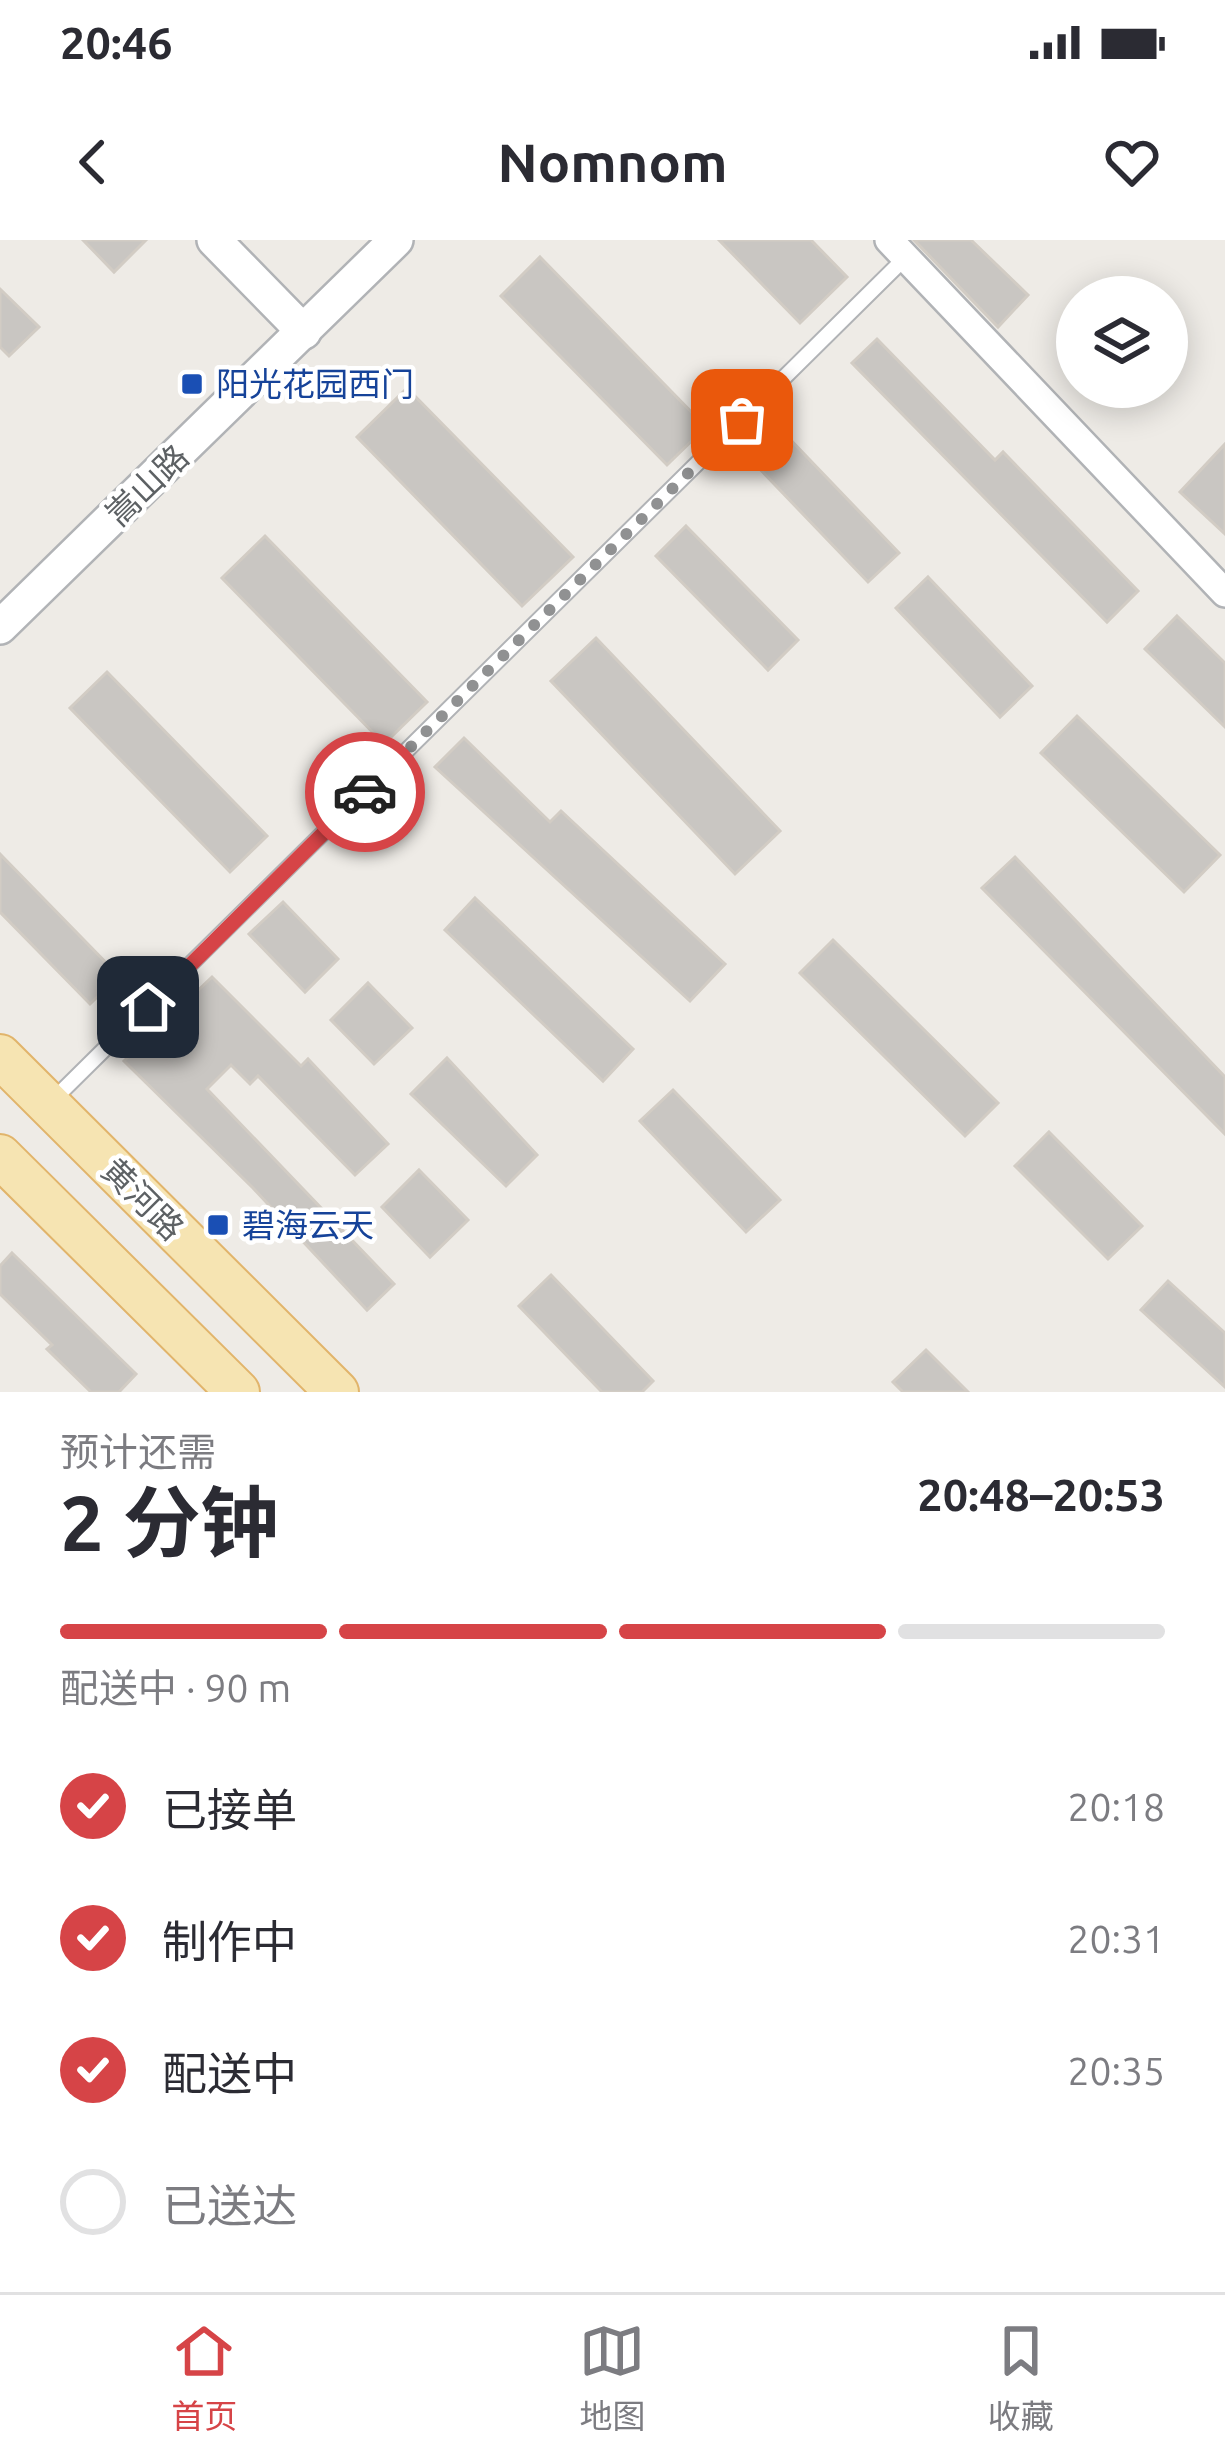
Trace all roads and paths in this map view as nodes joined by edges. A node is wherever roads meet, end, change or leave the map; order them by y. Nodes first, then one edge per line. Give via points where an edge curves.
1 (214, 240) edge
2 (396, 240) edge
3 (898, 249) edge
4 (304, 332) junction
5 (1225, 592) edge
6 (0, 627) edge
7 (0, 1056) edge
8 (49, 1105) junction
9 (0, 1156) edge
10 (238, 1392) edge
11 (337, 1392) edge

1 - 4 street
2 - 4 street, 嵩山路
3 - 5 street
3 - 8 lane
4 - 6 street, 嵩山路
7 - 8 main road, 黄河路
8 - 11 main road, 黄河路
9 - 10 main road

